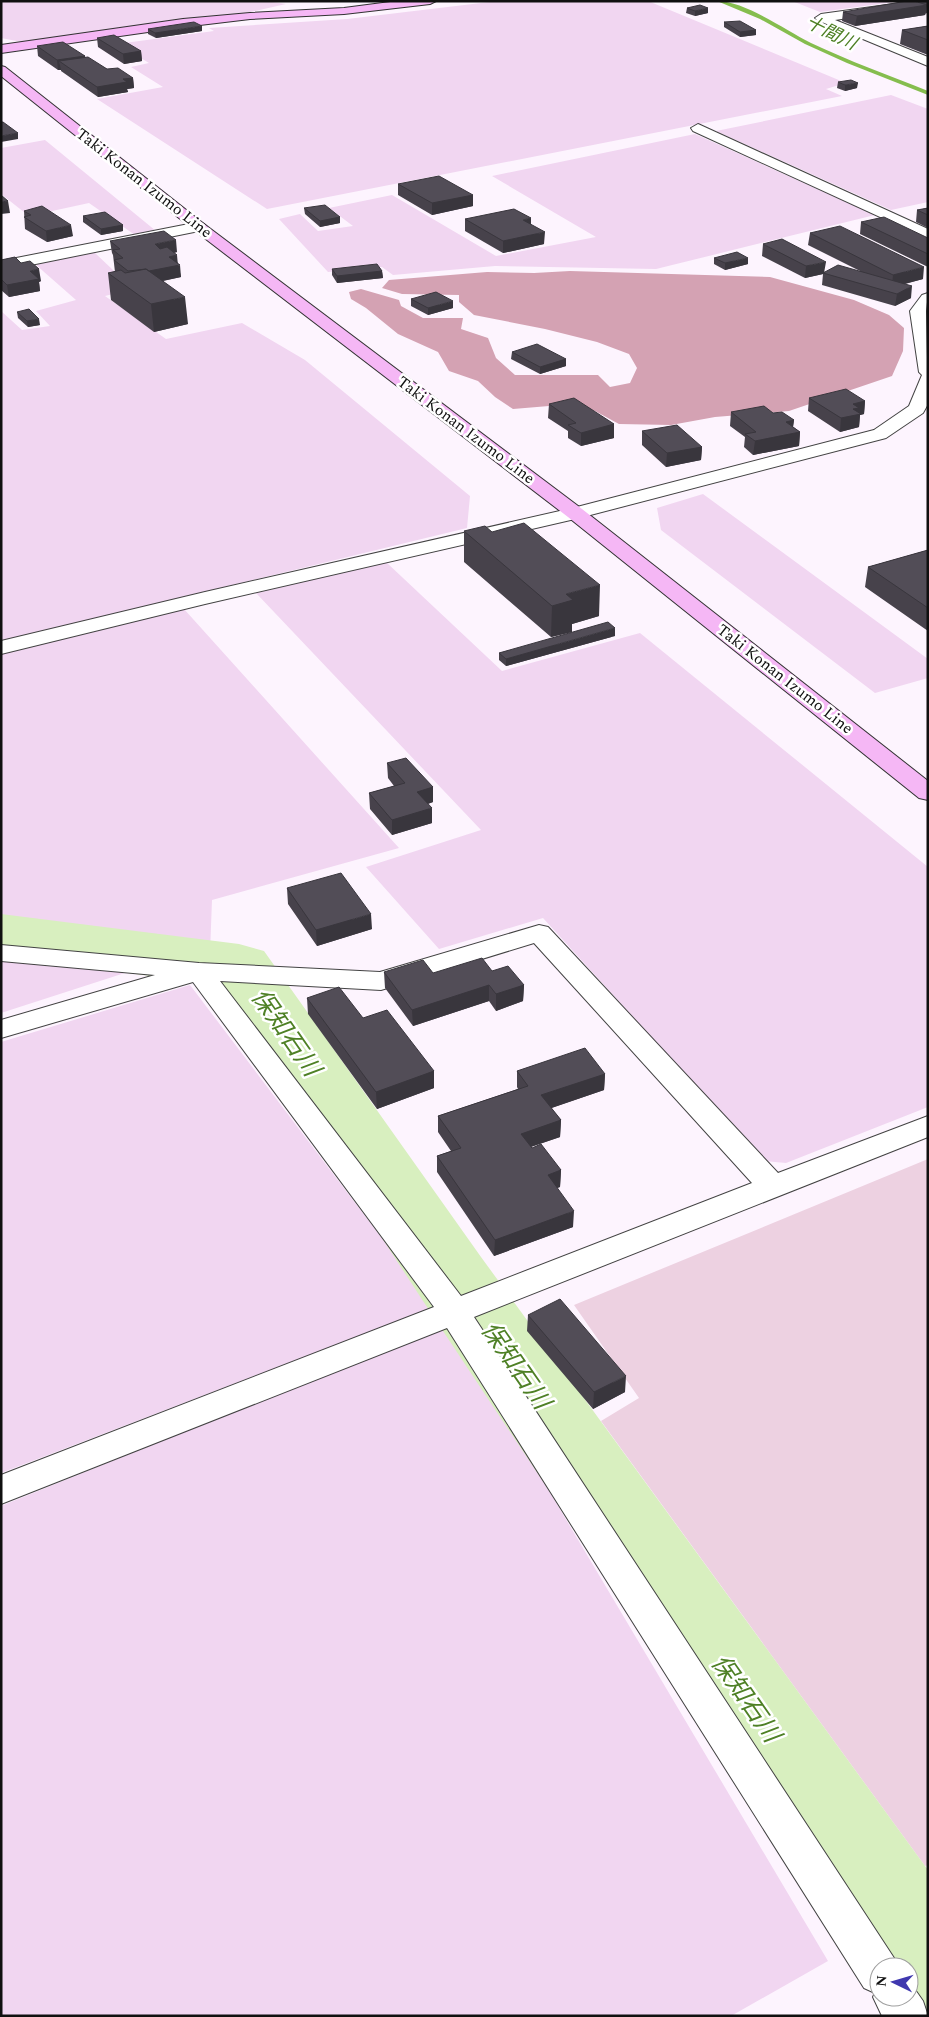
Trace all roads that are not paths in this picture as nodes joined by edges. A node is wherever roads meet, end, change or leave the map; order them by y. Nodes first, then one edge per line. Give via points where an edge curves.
1 (430, 1) edge
2 (928, 3) edge
3 (1, 50) edge
4 (928, 62) edge
5 (1, 70) edge
6 (698, 128) dead end
7 (199, 227) junction
8 (928, 235) edge
9 (3, 264) edge
10 (928, 298) edge
11 (928, 372) edge
12 (928, 379) edge
13 (575, 513) junction
14 (1, 648) edge
15 (928, 793) edge
16 (1, 953) edge
17 (199, 971) junction
18 (1, 1029) edge
19 (928, 1126) edge
20 (772, 1186) junction
21 (453, 1312) junction
22 (1, 1490) edge
23 (869, 1957) edge

1 - 3 main road via 183,23
2 - 4 street via 821,18
5 - 7 main road, Taki Konan Izumo Line
6 - 8 street
7 - 9 street
7 - 13 main road, Taki Konan Izumo Line
10 - 11 street via 918,311
12 - 13 street via 917,409 880,434
13 - 14 street
13 - 15 main road, Taki Konan Izumo Line
16 - 17 street
17 - 18 street
17 - 20 street via 381,981 539,933
17 - 21 street
19 - 20 street
20 - 21 street
21 - 22 street
21 - 23 street

